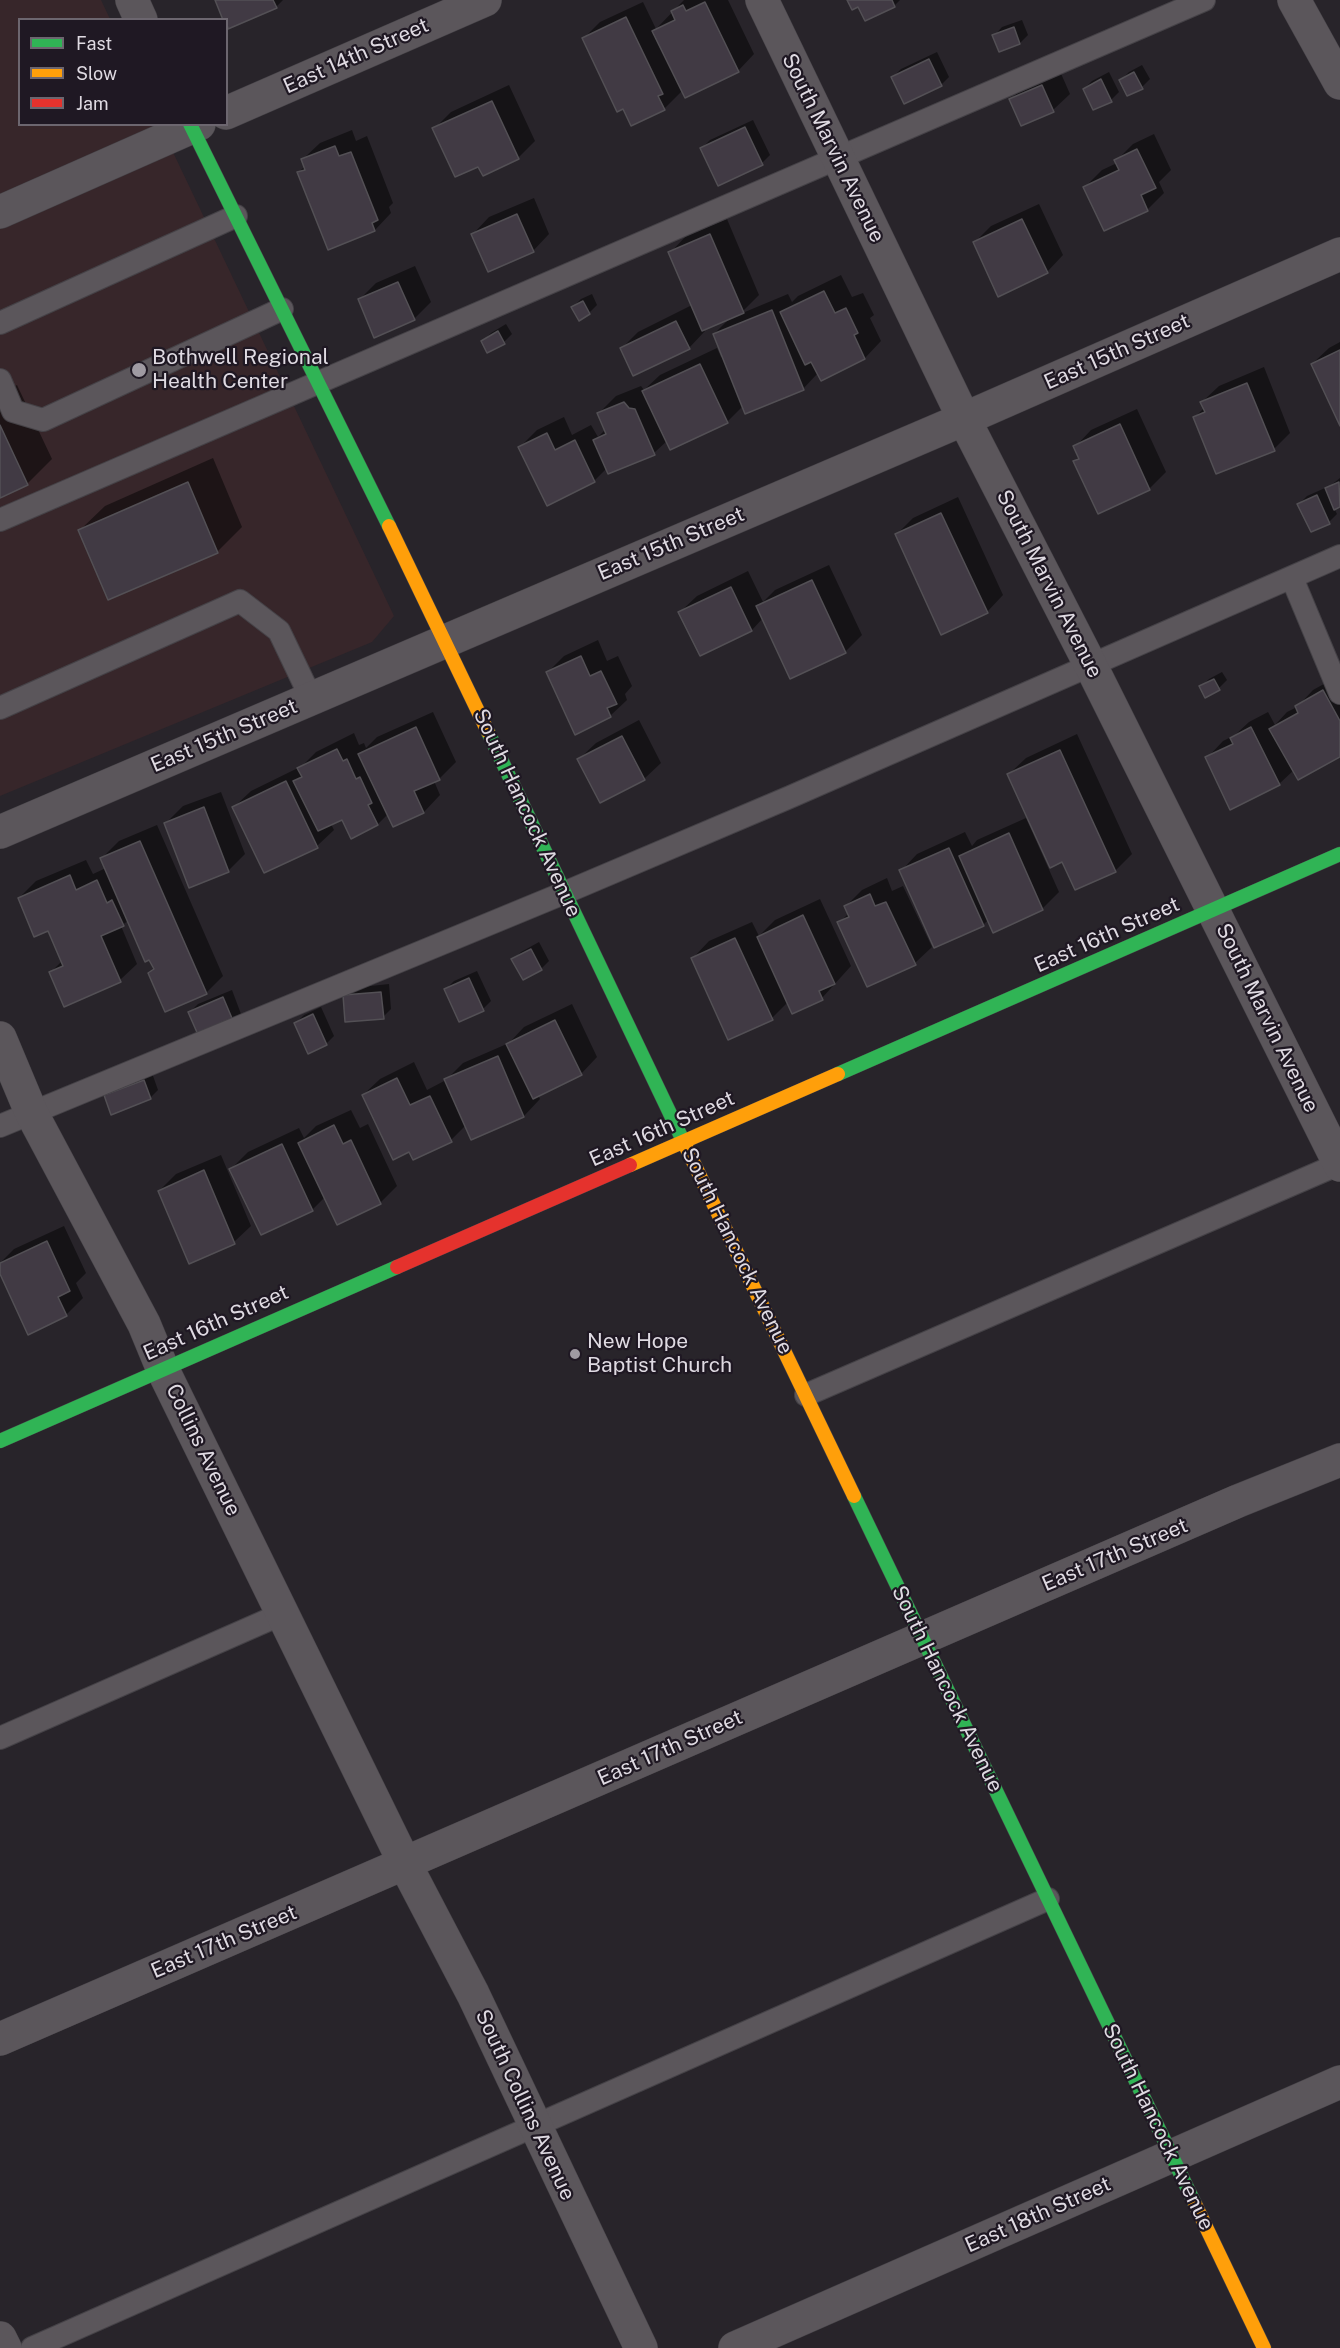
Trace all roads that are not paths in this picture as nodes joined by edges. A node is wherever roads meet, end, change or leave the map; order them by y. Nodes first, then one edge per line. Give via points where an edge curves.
1 (132, 0) edge
2 (484, 0) edge
3 (762, 0) edge
4 (1204, 0) edge
5 (1294, 0) edge
6 (140, 18) edge
7 (1340, 83) edge
8 (228, 112) edge
9 (193, 126) edge
10 (837, 158) junction
11 (0, 212) edge
12 (236, 216) junction
13 (1340, 254) edge
14 (282, 309) junction
15 (0, 323) edge
16 (0, 380) edge
17 (318, 381) junction
18 (964, 419) junction
19 (0, 520) edge
20 (1340, 556) edge
21 (1292, 578) junction
22 (445, 640) junction
23 (1091, 666) junction
24 (1340, 693) edge
25 (312, 698) junction
26 (0, 708) edge
27 (0, 832) edge
28 (1340, 854) edge
29 (564, 893) junction
30 (1214, 911) junction
31 (0, 1038) edge
32 (31, 1112) junction
33 (0, 1126) edge
34 (684, 1142) junction
35 (1340, 1164) edge
36 (163, 1370) junction
37 (806, 1395) junction
38 (0, 1441) edge
39 (1340, 1460) edge
40 (284, 1613) junction
41 (923, 1638) junction
42 (0, 1738) edge
43 (405, 1864) junction
44 (1048, 1899) junction
45 (0, 2039) edge
46 (1340, 2082) edge
47 (535, 2126) junction
48 (1172, 2156) junction
49 (0, 2338) edge
50 (5, 2348) edge
51 (32, 2348) edge
52 (641, 2348) edge
53 (735, 2348) edge
54 (1264, 2348) edge

1 - 6 street
2 - 8 street, East 14th Street
3 - 10 street, South Marvin Avenue
4 - 10 lane
5 - 7 street
9 - 11 street
9 - 12 street, South Hancock Avenue
10 - 17 lane
10 - 18 street, South Marvin Avenue
12 - 14 street, South Hancock Avenue
12 - 15 lane
13 - 18 street, East 15th Street
14 - 16 lane via 43,420 13,411
14 - 17 street, South Hancock Avenue
17 - 19 lane
17 - 22 street, South Hancock Avenue
18 - 22 street, East 15th Street
18 - 23 street, South Marvin Avenue
20 - 21 lane
21 - 23 lane
21 - 24 lane
22 - 25 street, East 15th Street
22 - 29 street, South Hancock Avenue
23 - 29 lane
23 - 30 street, South Marvin Avenue
25 - 26 lane via 279,631 240,600
25 - 27 street, East 15th Street
28 - 30 street, East 16th Street
29 - 32 lane
29 - 34 street, South Hancock Avenue
30 - 34 street, East 16th Street
30 - 35 street, South Marvin Avenue
31 - 32 street, Collins Avenue
32 - 33 lane
32 - 36 street, Collins Avenue via 144,1324
34 - 36 street, East 16th Street
34 - 37 street, South Hancock Avenue
35 - 37 lane
36 - 38 street, East 16th Street
36 - 40 street, Collins Avenue
37 - 41 street, South Hancock Avenue
39 - 41 street, East 17th Street
40 - 42 lane
40 - 43 street, Collins Avenue
41 - 43 street, East 17th Street
41 - 44 street, South Hancock Avenue
43 - 45 street, East 17th Street
43 - 47 street, South Collins Avenue via 473,1994
44 - 47 lane
44 - 48 street, South Hancock Avenue
46 - 48 street, East 18th Street
47 - 51 lane
47 - 52 street, South Collins Avenue
48 - 53 street, East 18th Street
48 - 54 street, South Hancock Avenue
49 - 50 street

